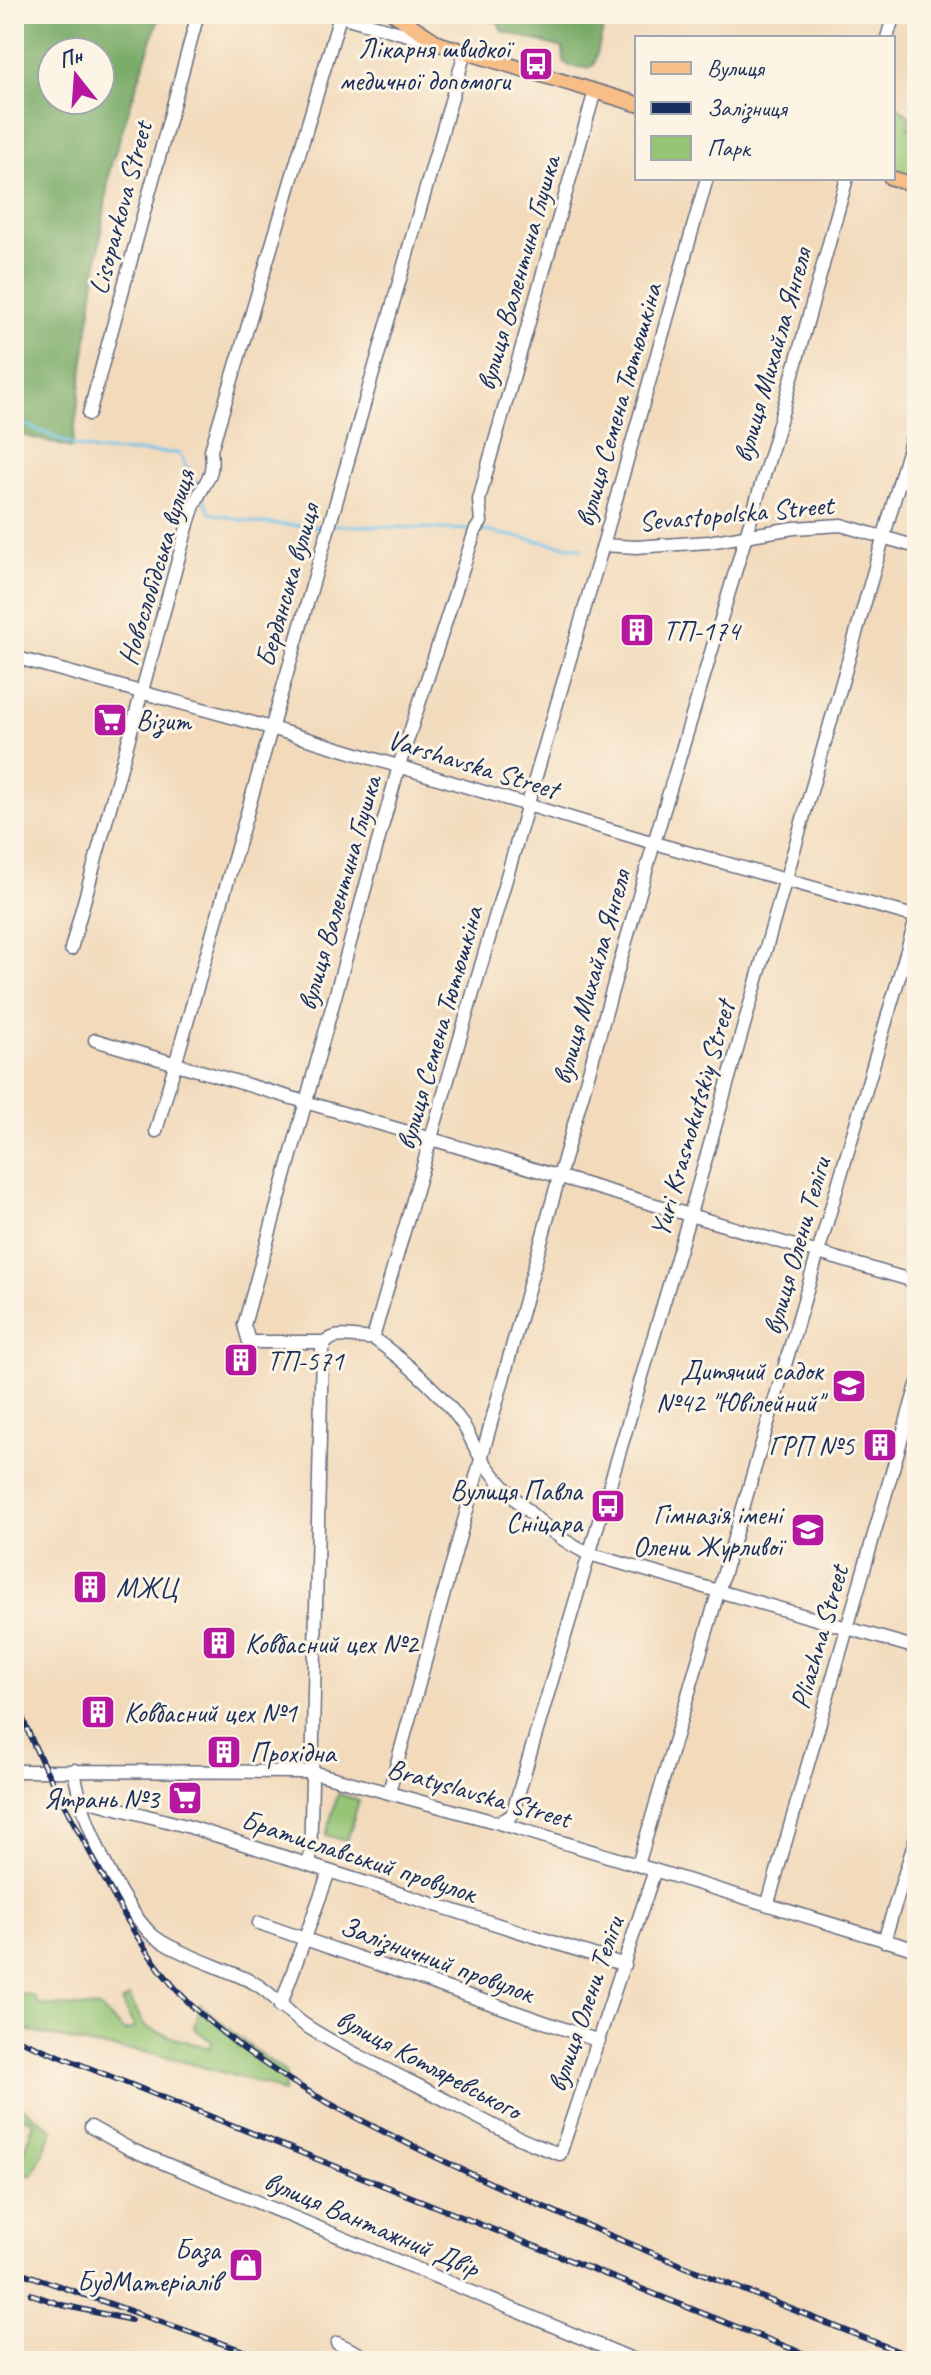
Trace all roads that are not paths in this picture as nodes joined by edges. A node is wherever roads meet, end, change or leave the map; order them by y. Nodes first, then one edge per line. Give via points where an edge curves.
1 (198, 14) edge
2 (394, 14) edge
3 (894, 14) edge
4 (336, 15) edge
5 (888, 36) edge
6 (440, 44) junction
7 (465, 52) junction
8 (595, 91) junction
9 (635, 103) edge
10 (895, 179) edge
11 (706, 180) edge
12 (846, 180) edge
13 (917, 186) edge
14 (89, 414) dead end
15 (917, 420) edge
16 (745, 536) junction
17 (884, 539) junction
18 (603, 545) junction
19 (917, 547) edge
20 (14, 657) edge
21 (142, 693) junction
22 (271, 728) junction
23 (399, 766) junction
24 (528, 805) junction
25 (654, 843) junction
26 (785, 881) junction
27 (917, 917) edge
28 (71, 949) dead end
29 (95, 1040) dead end
30 (176, 1062) junction
31 (304, 1102) junction
32 (156, 1131) dead end
33 (432, 1138) junction
34 (559, 1177) junction
35 (690, 1214) junction
36 (820, 1252) junction
37 (917, 1282) edge
38 (373, 1338) junction
39 (325, 1342) junction
40 (917, 1385) edge
41 (480, 1456) junction
42 (589, 1554) junction
43 (719, 1590) junction
44 (847, 1627) junction
45 (917, 1648) edge
46 (74, 1770) junction
47 (14, 1771) edge
48 (312, 1772) junction
49 (389, 1792) junction
50 (78, 1798) junction
51 (499, 1823) junction
52 (917, 1834) edge
53 (310, 1865) junction
54 (638, 1865) junction
55 (655, 1870) junction
56 (329, 1872) junction
57 (768, 1903) junction
58 (259, 1923) dead end
59 (306, 1938) junction
60 (884, 1941) junction
61 (917, 1950) edge
62 (625, 1965) junction
63 (280, 2007) junction
64 (599, 2041) junction
65 (91, 2127) dead end
66 (560, 2154) joint
67 (337, 2343) dead end
68 (374, 2361) edge
69 (637, 2361) edge

1 - 14 street, Lisoparkova Street
2 - 6 main road
3 - 5 street
4 - 6 street
4 - 21 street, Новослобідська вулиця via 211,450 209,481 197,497 186,531
6 - 7 main road
7 - 8 main road
7 - 22 street, Бердянська вулиця
8 - 9 main road
8 - 23 street, вулиця Валентина Глушка via 489,462 479,500 481,522
10 - 13 main road
11 - 18 street, вулиця Семена Тютюшкіна
12 - 16 street, вулиця Михайла Янгеля
15 - 17 street, Yuri Krasnokutskiy Street
16 - 17 street, Sevastopolska Street via 841,525
16 - 18 street, Sevastopolska Street via 636,547
16 - 25 street, вулиця Михайла Янгеля
17 - 19 street, Sevastopolska Street
17 - 26 street, Yuri Krasnokutskiy Street
18 - 24 street, вулиця Семена Тютюшкіна
20 - 21 street, Varshavska Street
21 - 22 street, Varshavska Street
21 - 28 street, Новослобідська вулиця
22 - 23 street, Varshavska Street
22 - 30 street, Бердянська вулиця
23 - 24 street, Varshavska Street
23 - 31 street, вулиця Валентина Глушка
24 - 25 street, Varshavska Street
24 - 33 street, вулиця Семена Тютюшкіна
25 - 26 street, Varshavska Street
25 - 34 street, вулиця Михайла Янгеля
26 - 27 street, Varshavska Street
26 - 35 street, Yuri Krasnokutskiy Street
27 - 36 street, вулиця Олени Теліги
29 - 30 street
30 - 31 street
30 - 32 street, Бердянська вулиця
31 - 33 street
31 - 39 street, вулиця Валентина Глушка via 244,1325 249,1342
33 - 34 street
33 - 38 street, вулиця Семена Тютюшкіна
34 - 35 street
34 - 41 street, вулиця Михайла Янгеля
35 - 36 street
35 - 42 street, Yuri Krasnokutskiy Street
36 - 37 street
36 - 43 street, вулиця Олени Теліги
38 - 39 street via 342,1336
38 - 41 street via 422,1377 462,1423
39 - 48 street
40 - 44 street, Pliazhna Street
41 - 42 street via 525,1506 562,1539
41 - 49 street, вулиця Михайла Янгеля
42 - 43 street
42 - 51 street, Yuri Krasnokutskiy Street via 512,1815
43 - 44 street
43 - 54 street, вулиця Олени Теліги
44 - 45 street
44 - 57 street, Pliazhna Street
46 - 47 street, Bratyslavska Street
46 - 48 street, Bratyslavska Street
46 - 50 street, вулиця Котляревського
48 - 49 street, Bratyslavska Street
48 - 53 street
49 - 51 street, Bratyslavska Street
50 - 53 street, Братиславський провулок
50 - 63 street, вулиця Котляревського via 101,1856 152,1935 257,1985
51 - 54 street, Bratyslavska Street
52 - 60 street
53 - 56 street, Братиславський провулок
54 - 55 street, Bratyslavska Street
55 - 57 street, Bratyslavska Street
55 - 62 street, вулиця Олени Теліги
56 - 59 street
56 - 62 street, Братиславський провулок
57 - 60 street, Bratyslavska Street
58 - 59 street, Залізничний провулок
59 - 63 street
59 - 64 street, Залізничний провулок
60 - 61 street, Bratyslavska Street
62 - 64 street, вулиця Олени Теліги
63 - 66 street, вулиця Котляревського via 353,2054 526,2143
64 - 66 street, вулиця Олени Теліги
65 - 69 street, вулиця Вантажний Двір via 130,2149
67 - 68 street

